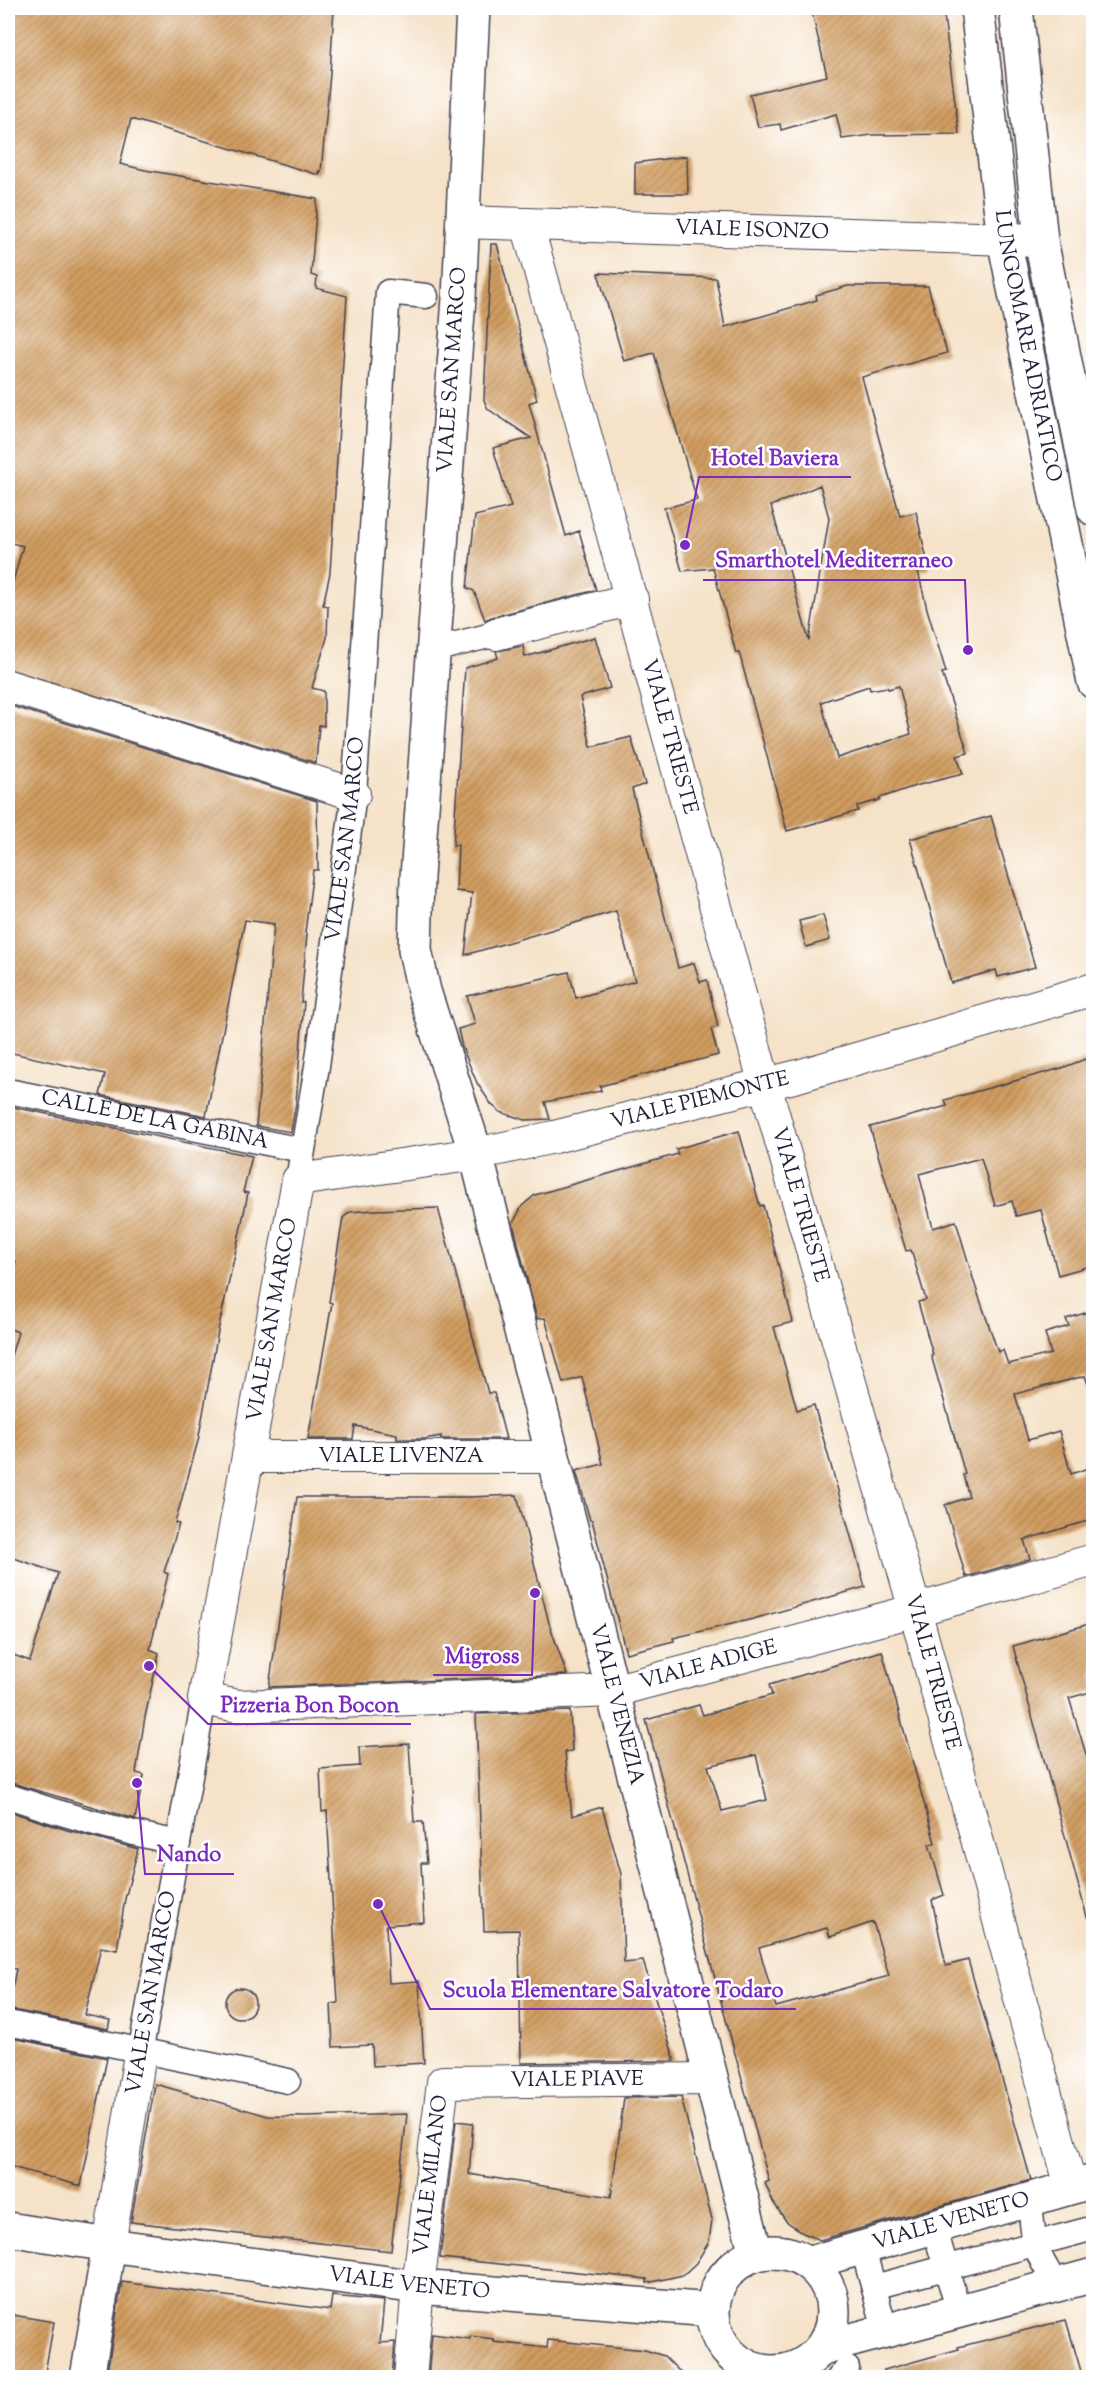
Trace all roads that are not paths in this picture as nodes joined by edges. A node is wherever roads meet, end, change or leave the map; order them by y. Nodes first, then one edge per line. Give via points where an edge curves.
1 (473, 8) edge
2 (977, 8) edge
3 (1016, 8) edge
4 (462, 222) junction
5 (527, 224) junction
6 (1004, 239) junction
7 (1041, 240) junction
8 (426, 296) dead end
9 (1094, 509) edge
10 (632, 599) junction
11 (496, 634) joint
12 (433, 650) junction
13 (1094, 682) edge
14 (8, 686) edge
15 (354, 794) junction
16 (1094, 989) edge
17 (765, 1085) junction
18 (8, 1091) edge
19 (476, 1154) junction
20 (300, 1165) junction
21 (249, 1457) junction
22 (553, 1457) junction
23 (1094, 1560) edge
24 (915, 1610) junction
25 (613, 1690) junction
26 (204, 1699) junction
27 (8, 1796) edge
28 (178, 1843) junction
29 (8, 2024) edge
30 (131, 2051) junction
31 (711, 2079) junction
32 (288, 2081) dead end
33 (443, 2082) joint
34 (1082, 2184) edge
35 (1031, 2212) dead end
36 (1094, 2228) edge
37 (8, 2229) edge
38 (937, 2237) dead end
39 (1034, 2243) junction
40 (109, 2246) junction
41 (756, 2254) junction
42 (866, 2256) dead end
43 (809, 2263) junction
44 (946, 2267) junction
45 (1048, 2271) dead end
46 (1093, 2278) edge
47 (418, 2287) junction
48 (874, 2287) junction
49 (955, 2298) dead end
50 (712, 2310) junction
51 (882, 2318) dead end
52 (836, 2364) edge
53 (764, 2375) edge
54 (87, 2378) edge
55 (410, 2378) edge

1 - 4 street, VIALE SAN MARCO
2 - 6 street, LUNGOMARE ADRIATICO
3 - 7 street, LUNGOMARE ADRIATICO
4 - 5 street, VIALE ISONZO
4 - 12 street, VIALE SAN MARCO
5 - 6 street, VIALE ISONZO
5 - 10 street, VIALE TRIESTE
6 - 7 street, VIALE ISONZO
6 - 13 street, LUNGOMARE ADRIATICO
7 - 9 street, LUNGOMARE ADRIATICO
8 - 15 street, VIALE SAN MARCO via 388,292
10 - 11 street
10 - 17 street, VIALE TRIESTE
11 - 12 street
12 - 19 street, VIALE SAN MARCO via 415,950 424,991
14 - 15 street
15 - 20 street, VIALE SAN MARCO
16 - 17 street, VIALE PIEMONTE
17 - 19 street, VIALE PIEMONTE
17 - 24 street, VIALE TRIESTE
18 - 20 street, CALLE DE LA GABINA
19 - 20 street, VIALE PIEMONTE
19 - 22 street, VIALE VENEZIA
20 - 21 street, VIALE SAN MARCO
21 - 22 street, VIALE LIVENZA
21 - 26 street, VIALE SAN MARCO
22 - 25 street, VIALE VENEZIA
23 - 24 street, VIALE ADIGE
24 - 25 street, VIALE ADIGE
24 - 34 street, VIALE TRIESTE
25 - 26 street, VIALE ADIGE via 238,1706
25 - 31 street, VIALE VENEZIA
26 - 28 street, VIALE SAN MARCO
27 - 28 street via 107,1827
28 - 30 street, VIALE SAN MARCO
29 - 30 street
30 - 32 street
30 - 40 street, VIALE SAN MARCO
31 - 33 street, VIALE PIAVE
31 - 41 street, VIALE VENEZIA
33 - 47 street, VIALE MILANO
34 - 43 street, VIALE VENETO
35 - 39 street
36 - 39 street
37 - 40 street, VIALE VENETO
38 - 44 street
39 - 44 street
39 - 45 street
40 - 47 street, VIALE VENETO
40 - 54 street, VIALE SAN MARCO
41 - 43 street via 792,2254
41 - 50 street via 738,2262 724,2275
42 - 48 street
43 - 52 street via 825,2280 833,2303
44 - 48 street
44 - 49 street
46 - 52 street
47 - 50 street, VIALE VENETO
47 - 55 street, VIALE MILANO
48 - 51 street
50 - 53 street via 716,2332 726,2351
52 - 53 street via 807,2363

